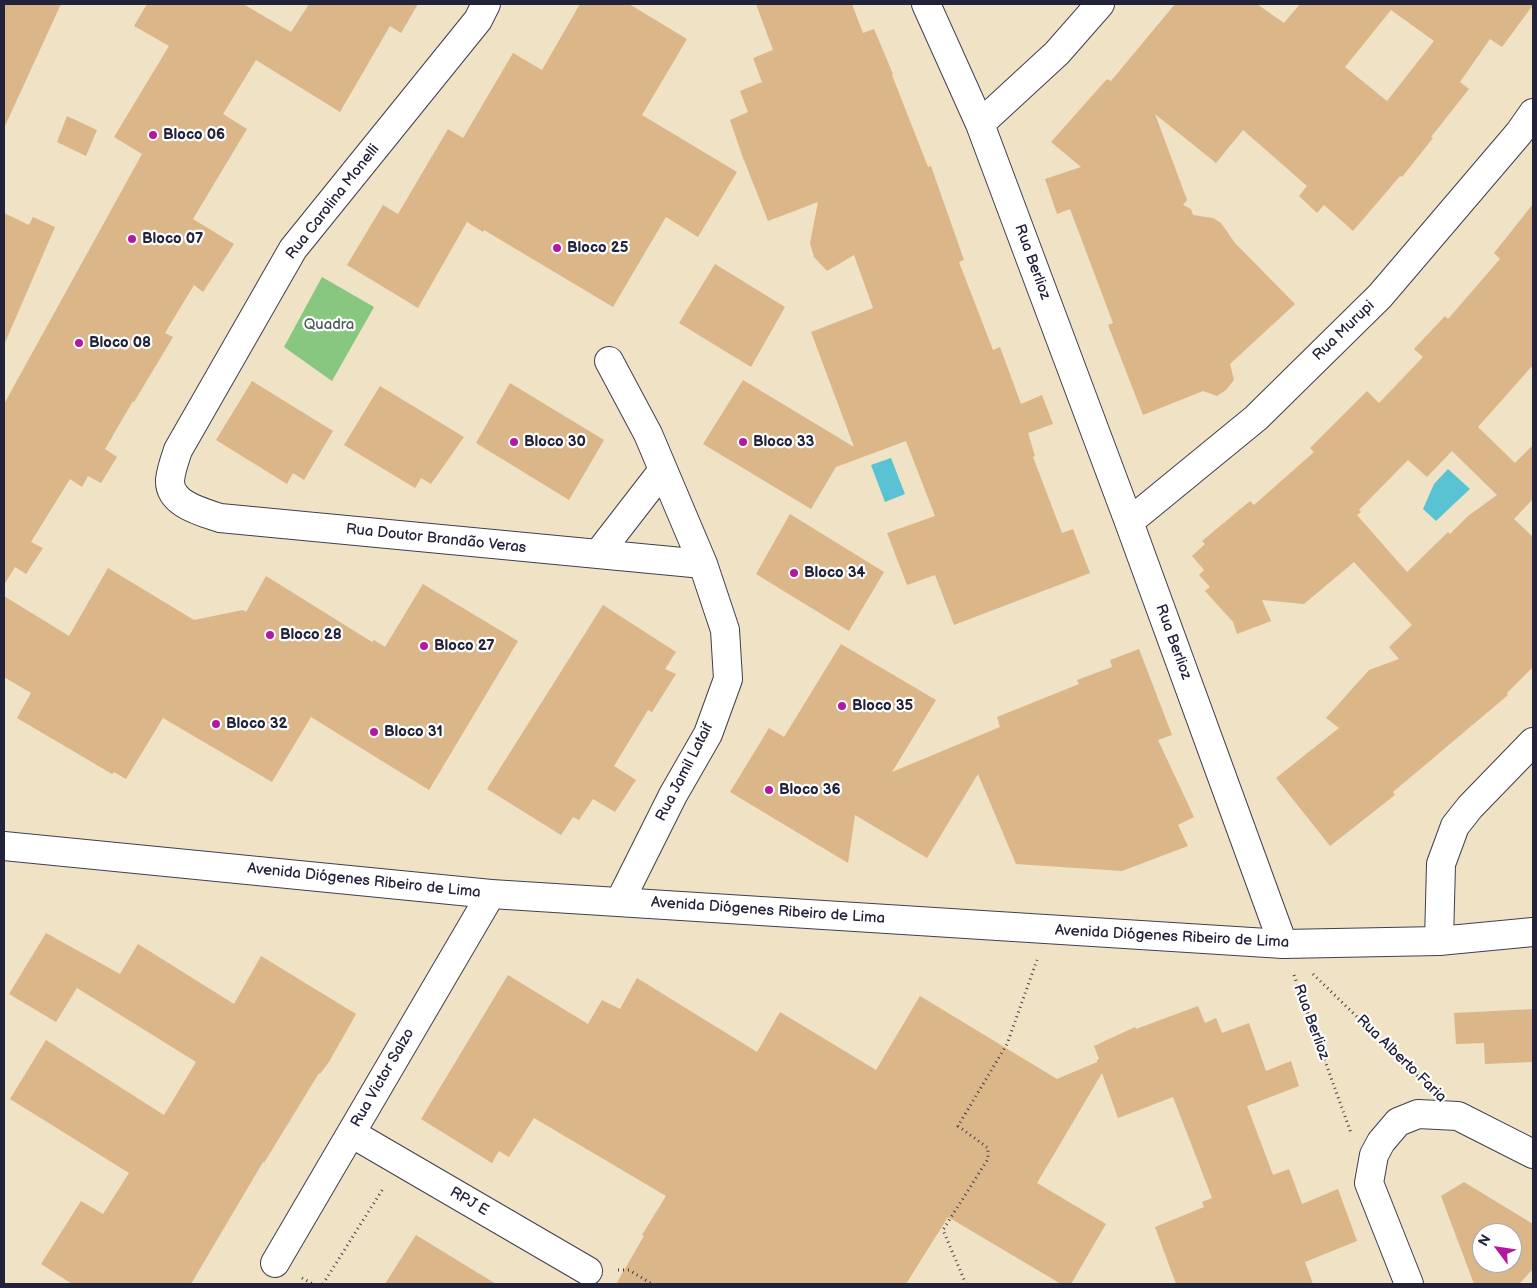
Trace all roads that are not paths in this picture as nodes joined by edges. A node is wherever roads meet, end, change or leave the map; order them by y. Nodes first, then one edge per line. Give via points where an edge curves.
1 (486, 4) edge
2 (926, 4) edge
3 (1100, 4) edge
4 (1533, 113) edge
5 (980, 124) junction
6 (609, 361) dead end
7 (664, 470) junction
8 (175, 496) joint
9 (1129, 522) junction
10 (598, 554) junction
11 (703, 564) junction
12 (1533, 742) edge
13 (4, 846) edge
14 (491, 894) junction
15 (620, 900) junction
16 (1533, 932) edge
17 (1439, 941) junction
18 (1282, 944) junction
19 (350, 1133) junction
20 (1533, 1154) edge
21 (275, 1262) dead end
22 (588, 1271) dead end
23 (1409, 1284) edge

1 - 8 street, Rua Carolina Monelli via 478,20 293,249 178,450 170,482
2 - 5 street, Rua Berlioz
3 - 5 street via 1057,53
4 - 9 street, Rua Murupi via 1519,134 1380,296 1256,418
5 - 9 street, Rua Berlioz
6 - 7 street, Rua Jamil Lataif
7 - 10 street
7 - 11 street, Rua Jamil Lataif
8 - 10 street, Rua Doutor Brandão Veras via 194,510 220,518
9 - 18 street, Rua Berlioz
10 - 11 street, Rua Doutor Brandão Veras
11 - 15 street, Rua Jamil Lataif via 725,630 728,678 708,734 672,795
12 - 17 street via 1455,826 1441,864
13 - 14 street, Avenida Diógenes Ribeiro de Lima
14 - 15 street, Avenida Diógenes Ribeiro de Lima
14 - 19 street, Rua Victor Salzo
15 - 18 street, Avenida Diógenes Ribeiro de Lima
16 - 17 street, Avenida Diógenes Ribeiro de Lima
17 - 18 street, Avenida Diógenes Ribeiro de Lima
19 - 21 street, Rua Victor Salzo
19 - 22 street, RPJ E
20 - 23 street, Rua Alberto Faria via 1458,1116 1418,1114 1398,1122 1374,1155 1369,1183

